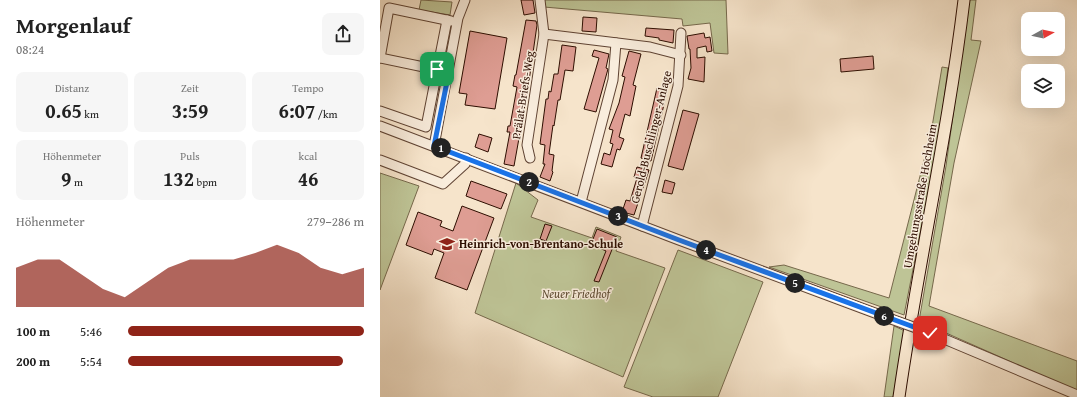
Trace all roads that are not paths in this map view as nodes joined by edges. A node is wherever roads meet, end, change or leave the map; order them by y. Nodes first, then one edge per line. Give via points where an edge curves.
1 (540, 0) edge
2 (964, 0) edge
3 (462, 1) edge
4 (447, 20) junction
5 (457, 23) junction
6 (681, 33) dead end
7 (544, 34) junction
8 (616, 43) junction
9 (681, 55) junction
10 (380, 58) edge
11 (437, 69) junction
12 (449, 72) junction
13 (380, 111) edge
14 (380, 126) edge
15 (434, 146) junction
16 (466, 158) junction
17 (530, 158) dead end
18 (380, 160) edge
19 (580, 202) junction
20 (642, 226) junction
21 (1077, 395) edge
22 (899, 397) edge

1 - 7 street
2 - 22 main road, Umgehungsstraße Hochheim via 947,121 907,338
3 - 5 street
4 - 5 street
4 - 10 street via 389,8
4 - 11 street
5 - 12 street
6 - 9 street, Gerold-Buschlinger-Anlage
7 - 8 street
7 - 17 street, Prälat-Briefs-Weg via 527,145
8 - 9 street via 650,47
8 - 19 street via 613,80
9 - 20 street, Gerold-Buschlinger-Anlage via 678,86
10 - 11 street
11 - 12 street
11 - 13 street via 426,127
12 - 15 street
14 - 15 street
15 - 16 street
16 - 18 street via 465,164 443,184
16 - 19 street
19 - 20 street
20 - 21 street, bridge via 930,333

